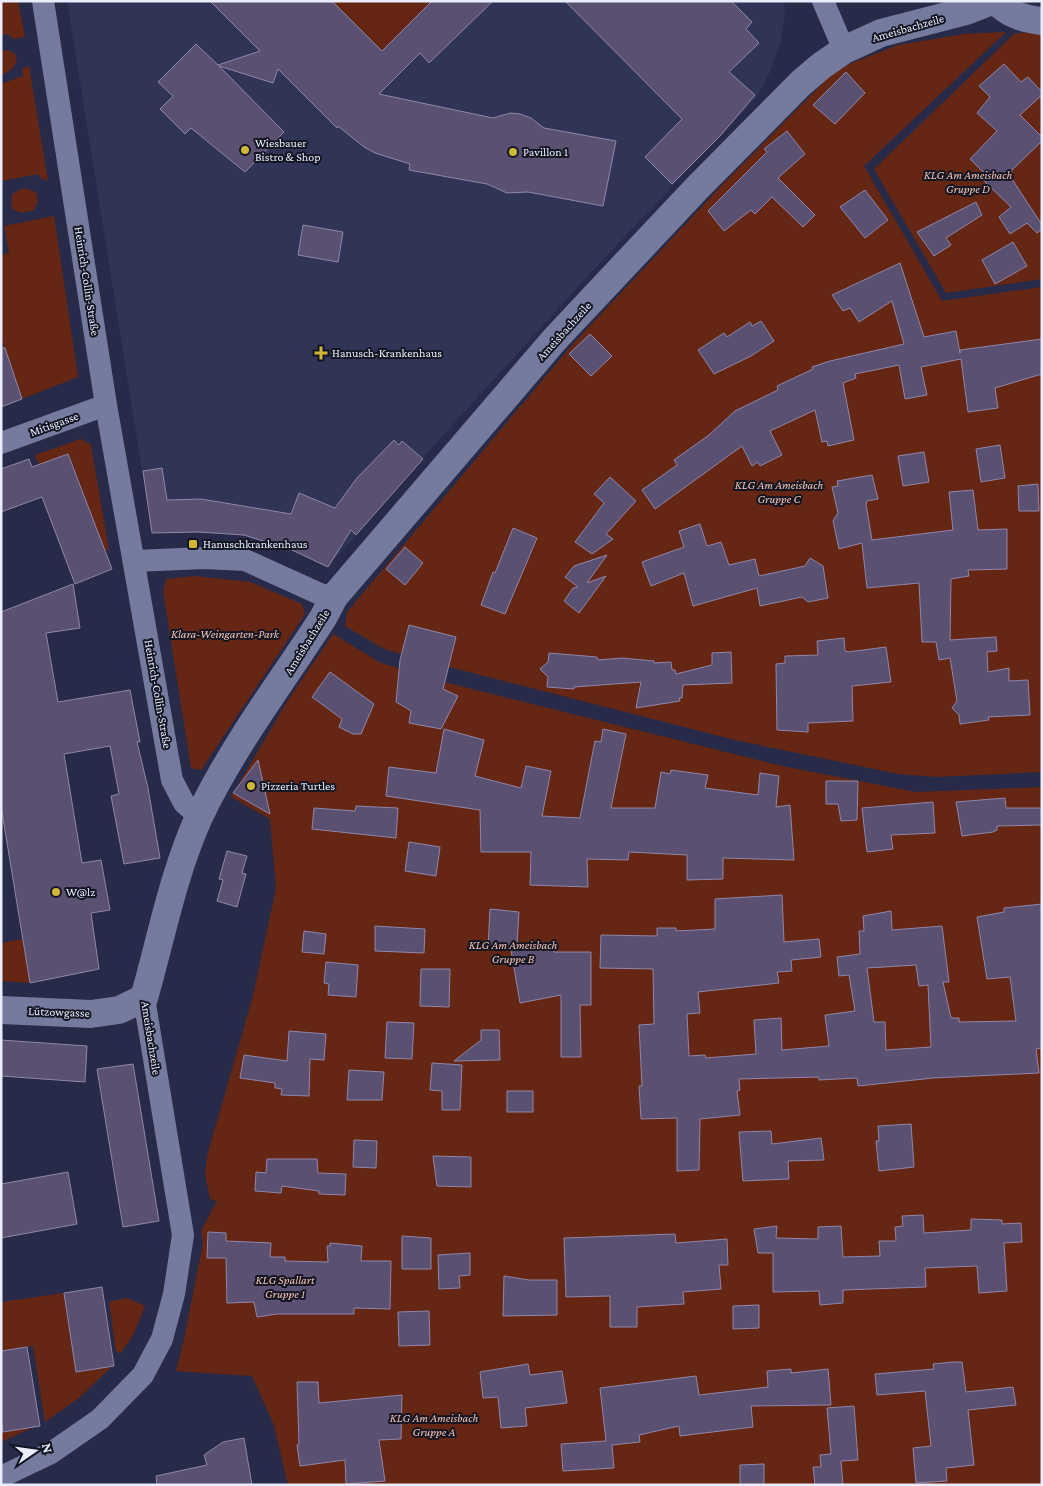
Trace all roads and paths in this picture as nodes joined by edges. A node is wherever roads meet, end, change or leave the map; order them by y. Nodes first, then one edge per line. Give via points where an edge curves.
1 (43, 1) edge
2 (822, 1) edge
3 (994, 1) edge
4 (1042, 20) edge
5 (844, 50) junction
6 (106, 405) junction
7 (1, 443) edge
8 (135, 561) junction
9 (334, 597) junction
10 (200, 817) junction
11 (144, 998) junction
12 (1, 1010) edge
13 (1, 1477) edge

1 - 6 street, Heinrich-Collin-Straße
2 - 5 street
3 - 4 street via 1013,14
3 - 5 street, Ameisbachzeile via 881,33
5 - 9 street, Ameisbachzeile via 821,66 767,116 562,332
6 - 7 street, Mitisgasse
6 - 8 street, Heinrich-Collin-Straße
8 - 9 street via 245,560 320,594
8 - 10 street, Heinrich-Collin-Straße via 172,780 184,803
9 - 10 street, Ameisbachzeile via 233,757
10 - 11 street, Ameisbachzeile via 184,857
11 - 12 street, Lützowgasse via 119,1010 91,1014
11 - 13 street, Ameisbachzeile via 183,1235 174,1294 162,1339 143,1375 100,1419 52,1453

